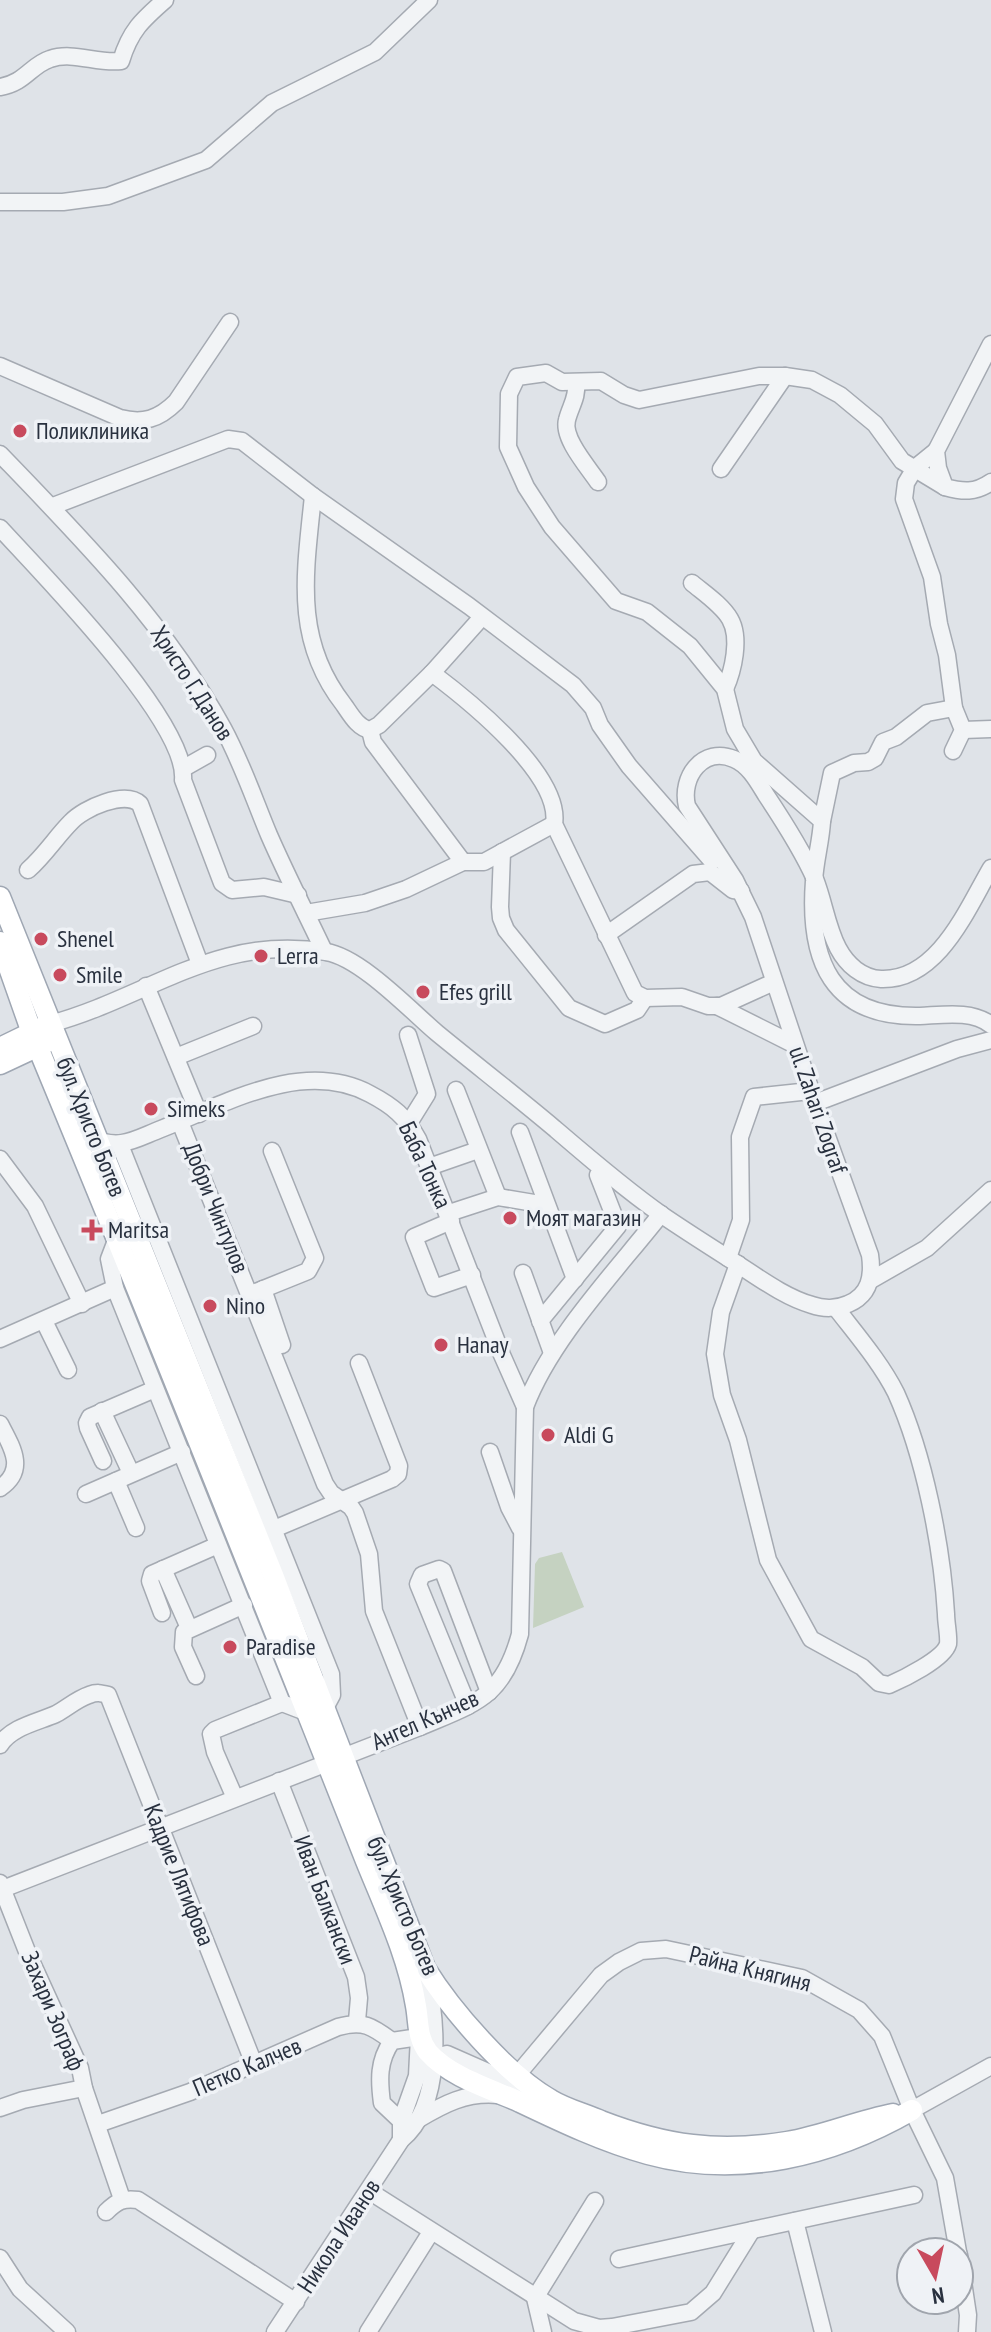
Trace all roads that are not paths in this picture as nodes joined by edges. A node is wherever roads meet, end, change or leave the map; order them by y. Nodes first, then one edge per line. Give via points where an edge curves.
1 (165, 0) edge
2 (429, 0) edge
3 (0, 87) edge
4 (0, 202) edge
5 (230, 322) dead end
6 (991, 344) edge
7 (0, 366) edge
8 (785, 376) junction
9 (576, 383) junction
10 (936, 451) junction
11 (0, 454) edge
12 (915, 468) junction
13 (721, 469) dead end
14 (598, 482) dead end
15 (991, 482) edge
16 (945, 487) junction
17 (313, 496) junction
18 (53, 506) junction
19 (0, 528) edge
20 (692, 583) dead end
21 (482, 617) junction
22 (432, 673) junction
23 (725, 689) junction
24 (954, 708) junction
25 (991, 729) edge
26 (370, 730) junction
27 (963, 730) junction
28 (953, 751) dead end
29 (207, 755) dead end
30 (184, 768) junction
31 (822, 821) junction
32 (554, 824) junction
33 (502, 852) junction
34 (463, 862) junction
35 (991, 868) edge
36 (28, 870) dead end
37 (814, 877) junction
38 (738, 886) junction
39 (298, 895) junction
40 (0, 897) edge
41 (306, 913) junction
42 (606, 935) junction
43 (0, 942) edge
44 (324, 951) junction
45 (200, 964) junction
46 (774, 982) junction
47 (146, 986) junction
48 (645, 998) junction
49 (717, 1006) junction
50 (991, 1025) edge
51 (253, 1026) dead end
52 (44, 1035) junction
53 (408, 1035) dead end
54 (991, 1040) edge
55 (795, 1045) junction
56 (0, 1048) edge
57 (176, 1057) junction
58 (0, 1064) edge
59 (456, 1090) dead end
60 (812, 1097) junction
61 (199, 1114) junction
62 (180, 1122) junction
63 (409, 1123) junction
64 (74, 1132) junction
65 (520, 1132) dead end
66 (98, 1141) junction
67 (120, 1145) junction
68 (478, 1150) junction
69 (272, 1151) dead end
70 (0, 1159) edge
71 (429, 1167) junction
72 (598, 1175) dead end
73 (991, 1190) edge
74 (498, 1197) junction
75 (546, 1205) junction
76 (661, 1214) junction
77 (450, 1217) junction
78 (125, 1233) junction
79 (733, 1261) junction
80 (523, 1273) dead end
81 (472, 1275) junction
82 (575, 1279) junction
83 (871, 1280) junction
84 (115, 1288) junction
85 (257, 1292) junction
86 (82, 1304) junction
87 (836, 1308) junction
88 (44, 1321) junction
89 (540, 1321) junction
90 (0, 1339) edge
91 (552, 1353) junction
92 (359, 1363) dead end
93 (68, 1370) dead end
94 (155, 1389) junction
95 (525, 1407) junction
96 (102, 1411) junction
97 (0, 1424) edge
98 (182, 1452) junction
99 (490, 1452) dead end
100 (103, 1461) dead end
101 (123, 1477) junction
102 (0, 1488) edge
103 (86, 1494) dead end
104 (339, 1500) junction
105 (136, 1528) dead end
106 (274, 1529) junction
107 (521, 1529) junction
108 (218, 1545) junction
109 (163, 1569) junction
110 (244, 1605) junction
111 (162, 1613) dead end
112 (189, 1628) junction
113 (196, 1676) dead end
114 (489, 1692) junction
115 (282, 1703) junction
116 (468, 1706) junction
117 (316, 1711) junction
118 (420, 1727) junction
119 (0, 1745) edge
120 (335, 1759) junction
121 (279, 1781) junction
122 (235, 1798) junction
123 (160, 1827) junction
124 (1, 1887) edge
125 (425, 1968) junction
126 (357, 2021) junction
127 (419, 2037) junction
128 (392, 2041) junction
129 (426, 2059) junction
130 (254, 2064) junction
131 (991, 2066) edge
132 (518, 2074) junction
133 (84, 2088) junction
134 (505, 2095) junction
135 (551, 2100) junction
136 (0, 2108) edge
137 (912, 2110) junction
138 (409, 2121) junction
139 (98, 2124) junction
140 (369, 2191) junction
141 (914, 2195) dead end
142 (122, 2199) junction
143 (595, 2201) dead end
144 (106, 2212) dead end
145 (795, 2221) junction
146 (752, 2230) junction
147 (431, 2232) junction
148 (956, 2236) edge
149 (0, 2258) edge
150 (619, 2259) dead end
151 (0, 2276) edge
152 (20, 2289) junction
153 (535, 2298) junction
154 (296, 2302) junction
155 (67, 2332) edge
156 (275, 2332) edge
157 (368, 2332) edge
158 (543, 2332) edge
159 (823, 2332) edge

1 - 3 street via 138,24 121,61 47,59 15,84
2 - 4 street via 375,52 272,103 206,160 108,196
5 - 7 street via 176,402 152,419 120,418
6 - 10 street
8 - 9 street via 759,376 639,400 601,381
8 - 12 street via 812,380 840,395 875,424 902,461
8 - 13 street
9 - 14 street via 567,437
9 - 23 street via 546,373 517,377 509,394 508,447 526,487 552,527 616,601 647,612 690,646
10 - 12 street
10 - 16 street
11 - 18 street, Христо Г. Данов
12 - 16 street
12 - 24 street via 904,499 932,577
15 - 16 street via 969,492
17 - 18 street via 236,439 228,439
17 - 21 street
17 - 26 street via 306,605 311,644 327,684 361,727
18 - 39 street, Христо Г. Данов via 141,607 199,689 240,760
19 - 30 street via 119,659 176,745
20 - 23 street via 732,624 732,672
21 - 22 street
21 - 38 street via 584,696 629,766
22 - 26 street
22 - 32 street via 507,737 551,795
23 - 31 street via 735,729 754,761
24 - 27 street
24 - 31 street via 927,713 883,742 875,758 832,773
25 - 27 street
26 - 34 street via 373,742
27 - 28 street
29 - 30 street
30 - 39 street via 183,780 222,883 232,890 264,887
31 - 37 street
32 - 33 street
32 - 42 street
33 - 34 street via 484,862
33 - 48 street via 501,918 506,930 569,1008 605,1024 637,1010
34 - 41 street via 365,903
35 - 37 street, ul. Zahari Zograf via 939,951 913,972 884,979 858,972 844,957
36 - 45 street via 79,814 120,797 134,798
37 - 38 street, ul. Zahari Zograf via 754,777 741,762 714,756 690,773 684,795 696,824
37 - 50 street via 819,957 846,997 880,1013 960,1015
38 - 42 street via 733,890 710,872 693,874
38 - 46 street, ul. Zahari Zograf
39 - 41 street, Христо Г. Данов
40 - 52 main road, бул. Христо Ботев
41 - 44 street, Христо Г. Данов
42 - 48 street via 630,985
43 - 52 main road, бул. Христо Ботев
44 - 45 street via 248,951
44 - 76 street via 350,962 401,1000
45 - 47 street
46 - 49 street
46 - 55 street, ul. Zahari Zograf
47 - 52 street
47 - 57 street
48 - 49 street via 682,997
49 - 55 street
51 - 57 street
52 - 56 main road
52 - 58 main road
52 - 64 main road, бул. Христо Ботев
52 - 66 main road, бул. Христо Ботев
53 - 63 street via 427,1094
54 - 60 street
55 - 60 street, ul. Zahari Zograf
57 - 61 street
59 - 68 street
60 - 79 street via 754,1097 740,1137 741,1220
60 - 83 street, ul. Zahari Zograf via 870,1255
61 - 62 street, Баба Тонка
61 - 63 street, Баба Тонка via 299,1080 322,1079 361,1089
62 - 67 street, Баба Тонка
62 - 85 street, Добри Чинтулов
63 - 71 street, Баба Тонка
64 - 66 street
64 - 78 main road, бул. Христо Ботев
65 - 75 street
66 - 67 street
66 - 78 main road, бул. Христо Ботев
67 - 106 street
68 - 71 street
68 - 74 street
69 - 85 street, Добри Чинтулов via 315,1258 308,1271
70 - 86 street via 35,1206
71 - 77 street, Баба Тонка
72 - 82 street via 618,1226
73 - 83 street via 927,1248
74 - 75 street
74 - 77 street
75 - 82 street
76 - 79 street
76 - 91 street, Ангел Кънчев
77 - 81 street, Баба Тонка
77 - 81 street via 414,1237 434,1288
78 - 84 street via 109,1259
78 - 117 main road, бул. Христо Ботев
79 - 87 street via 802,1301
79 - 87 street via 715,1354 768,1560 811,1639 889,1685 942,1656 948,1645 945,1594 918,1456 895,1392
80 - 89 street
81 - 95 street, Баба Тонка
82 - 89 street
83 - 87 street via 865,1293
84 - 86 street
84 - 94 street
85 - 104 street, Добри Чинтулов via 325,1484
86 - 88 street
88 - 90 street
88 - 93 street
89 - 91 street
91 - 95 street, Ангел Кънчев
92 - 104 street via 399,1471 392,1479
94 - 96 street
94 - 98 street
95 - 107 street, Ангел Кънчев
96 - 100 street via 87,1423
96 - 101 street
97 - 102 street via 16,1468
98 - 101 street
98 - 108 street
99 - 107 street
101 - 103 street
101 - 105 street
104 - 106 street
104 - 118 street, Добри Чинтулов via 355,1513 369,1554 374,1611
106 - 117 street via 331,1674 332,1695
107 - 114 street, Ангел Кънчев via 520,1634 513,1663
108 - 109 street
108 - 110 street
109 - 111 street via 150,1577
109 - 112 street
110 - 112 street
110 - 115 street
112 - 113 street via 182,1642
114 - 116 street, Ангел Кънчев
114 - 116 street via 443,1571 422,1575 418,1584
115 - 117 street
115 - 122 street via 211,1734
116 - 118 street, Ангел Кънчев
117 - 120 main road, бул. Христо Ботев
118 - 120 street, Ангел Кънчев
119 - 123 street, Кадрие Лятифова via 24,1726 86,1696 108,1695
120 - 121 street, Ангел Кънчев
120 - 125 main road, бул. Христо Ботев
120 - 127 main road, бул. Христо Ботев via 414,1992
121 - 122 street, Ангел Кънчев
121 - 126 street, Иван Балкански via 356,1977
122 - 123 street, Ангел Кънчев
123 - 124 street, Ангел Кънчев
123 - 130 street, Кадрие Лятифова
124 - 133 street, Захари Зограф
125 - 129 street via 435,2020
125 - 132 main road, бул. Христо Ботев via 458,2014
126 - 128 street
126 - 130 street, Петко Калчев
127 - 128 street
127 - 129 main road
128 - 138 street via 380,2066 382,2103
129 - 134 main road
129 - 135 street via 447,2054 461,2058
129 - 138 street via 425,2103
130 - 139 street, Петко Калчев
131 - 137 street
132 - 135 main road, бул. Христо Ботев
132 - 137 street, Райна Княгиня via 608,1969 641,1951 666,1949 802,1978 859,2010 882,2036
133 - 136 street
133 - 139 street, Захари Зограф
134 - 137 main road via 646,2154 717,2165 792,2159 825,2150
134 - 138 street via 466,2096
135 - 137 main road, бул. Христо Ботев via 650,2138 714,2147 788,2142
137 - 148 street, Райна Княгиня via 945,2178
138 - 140 street, Никола Иванов via 410,2132
139 - 142 street, Захари Зограф
140 - 147 street
140 - 154 street, Никола Иванов
141 - 145 street
142 - 144 street
142 - 154 street via 138,2200
143 - 153 street
145 - 146 street
145 - 159 street
146 - 150 street
146 - 153 street via 707,2300 682,2315 599,2328 574,2321
147 - 153 street
147 - 157 street
149 - 152 street
151 - 152 street
152 - 155 street
153 - 158 street
154 - 156 street, Никола Иванов

